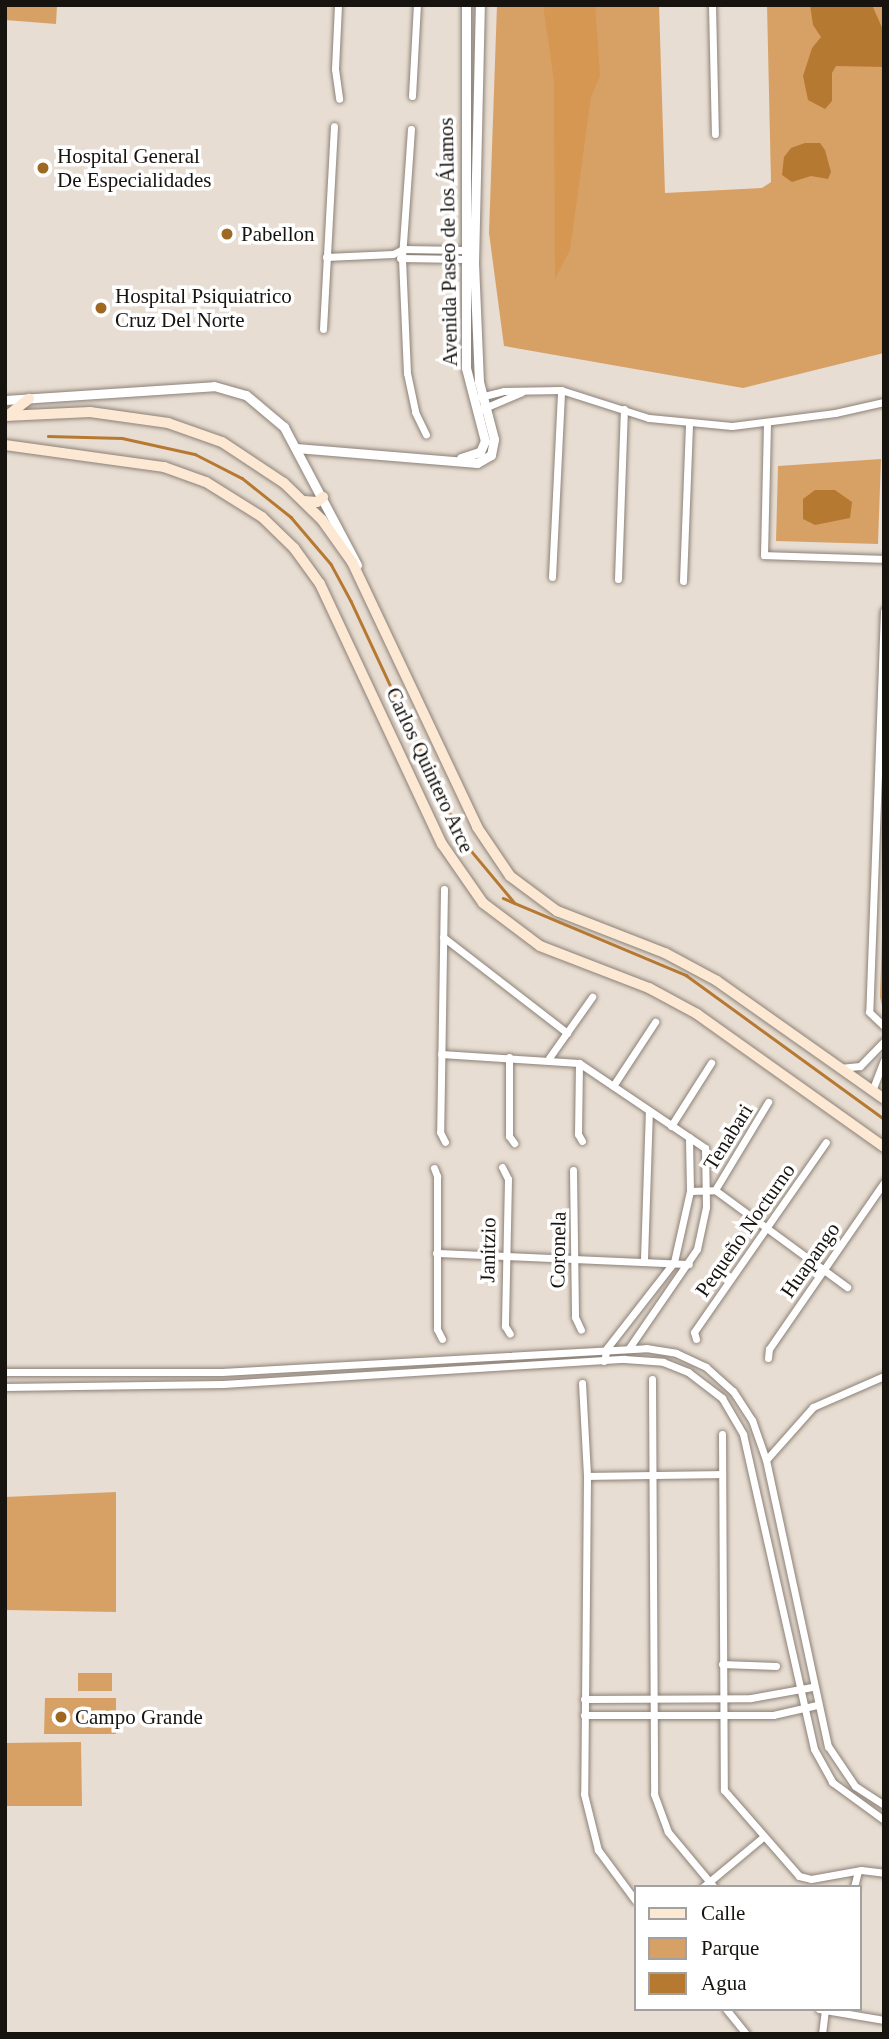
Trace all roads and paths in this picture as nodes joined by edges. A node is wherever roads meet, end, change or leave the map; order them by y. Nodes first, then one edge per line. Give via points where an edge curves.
1 (338, 5) edge
2 (416, 5) edge
3 (466, 5) edge
4 (480, 5) edge
5 (712, 5) edge
6 (412, 96) dead end
7 (339, 99) dead end
8 (334, 126) dead end
9 (411, 129) dead end
10 (715, 134) dead end
11 (463, 223) junction
12 (474, 224) junction
13 (403, 249) junction
14 (393, 254) junction
15 (463, 254) junction
16 (326, 257) junction
17 (402, 259) junction
18 (463, 283) junction
19 (475, 283) junction
20 (323, 329) dead end
21 (561, 390) junction
22 (522, 391) junction
23 (477, 398) junction
24 (29, 399) junction
25 (5, 400) edge
26 (884, 401) edge
27 (624, 409) junction
28 (480, 410) junction
29 (6, 416) edge
30 (767, 423) junction
31 (690, 424) junction
32 (426, 435) dead end
33 (5, 445) edge
34 (296, 449) junction
35 (457, 459) junction
36 (323, 497) junction
37 (304, 500) junction
38 (884, 559) edge
39 (552, 577) dead end
40 (618, 579) dead end
41 (683, 581) dead end
42 (365, 586) junction
43 (884, 611) edge
44 (444, 889) dead end
45 (443, 937) junction
46 (592, 997) dead end
47 (654, 1023) dead end
48 (884, 1026) edge
49 (567, 1033) junction
50 (884, 1041) edge
51 (441, 1054) junction
52 (875, 1054) junction
53 (509, 1056) junction
54 (549, 1058) junction
55 (884, 1060) edge
56 (579, 1063) junction
57 (711, 1063) dead end
58 (840, 1068) junction
59 (613, 1086) junction
60 (872, 1091) junction
61 (884, 1099) edge
62 (768, 1102) dead end
63 (649, 1111) junction
64 (671, 1126) junction
65 (689, 1137) junction
66 (582, 1141) dead end
67 (445, 1142) dead end
68 (826, 1142) dead end
69 (514, 1143) dead end
70 (884, 1147) edge
71 (502, 1167) dead end
72 (433, 1168) dead end
73 (573, 1170) dead end
74 (884, 1182) edge
75 (705, 1190) junction
76 (715, 1190) junction
77 (690, 1191) junction
78 (768, 1228) junction
79 (436, 1253) junction
80 (505, 1255) junction
81 (575, 1257) junction
82 (644, 1259) junction
83 (674, 1262) junction
84 (689, 1264) junction
85 (825, 1270) junction
86 (847, 1287) dead end
87 (581, 1330) dead end
88 (510, 1334) dead end
89 (442, 1339) dead end
90 (696, 1339) dead end
91 (607, 1348) junction
92 (629, 1348) junction
93 (768, 1358) dead end
94 (624, 1359) junction
95 (604, 1361) junction
96 (379, 1363) junction
97 (5, 1372) edge
98 (76, 1372) junction
99 (222, 1372) junction
100 (380, 1375) junction
101 (884, 1376) edge
102 (652, 1379) dead end
103 (582, 1382) dead end
104 (223, 1384) junction
105 (76, 1386) junction
106 (5, 1387) edge
107 (722, 1434) dead end
108 (766, 1460) junction
109 (722, 1474) junction
110 (654, 1475) junction
111 (587, 1476) junction
112 (722, 1664) junction
113 (776, 1666) dead end
114 (812, 1686) junction
115 (797, 1690) junction
116 (653, 1698) junction
117 (584, 1699) junction
118 (722, 1700) junction
119 (817, 1706) junction
120 (802, 1710) junction
121 (584, 1715) junction
122 (654, 1715) junction
123 (722, 1715) junction
124 (884, 1805) edge
125 (884, 1820) edge
126 (763, 1837) junction
127 (858, 1871) junction
128 (884, 1873) edge
129 (709, 1885) edge
130 (854, 1885) edge
131 (634, 1899) edge
132 (728, 2011) edge
133 (823, 2011) edge
134 (829, 2011) edge
135 (884, 2020) edge
136 (746, 2034) edge
137 (822, 2034) edge

1 - 7 street via 335,69
2 - 6 street
3 - 11 street, Avenida Paseo de los Álamos
4 - 12 street, Avenida Paseo de los Álamos
5 - 10 street
8 - 16 street
9 - 13 street
11 - 12 street
11 - 15 street, Avenida Paseo de los Álamos
12 - 19 street, Avenida Paseo de los Álamos
13 - 14 street
13 - 15 street
13 - 17 street
14 - 16 street
14 - 17 street
15 - 17 street
15 - 18 street, Avenida Paseo de los Álamos
16 - 20 street
17 - 32 street via 410,394
18 - 19 street
18 - 23 street, Avenida Paseo de los Álamos
19 - 23 street, Avenida Paseo de los Álamos
21 - 22 street
21 - 27 street
21 - 39 street
22 - 23 street
22 - 28 street
23 - 28 street, Avenida Paseo de los Álamos
24 - 25 street
24 - 29 main road
24 - 34 street via 222,386 267,408
26 - 30 street
27 - 31 street
27 - 40 street
28 - 35 street, Avenida Paseo de los Álamos via 484,447
28 - 35 street, Avenida Paseo de los Álamos via 494,439 485,460
29 - 37 main road, Carlos Quintero Arce via 116,413 194,430 263,467
30 - 31 street
30 - 38 street via 764,555
31 - 41 street
33 - 70 main road, Carlos Quintero Arce via 164,467 215,487 262,517 294,548 320,584 442,844 483,903 540,946 649,988 697,1014
34 - 35 street
34 - 36 street
36 - 37 main road via 317,502
36 - 42 street
37 - 42 main road, Carlos Quintero Arce via 338,540
42 - 58 main road, Carlos Quintero Arce via 477,827 510,876 556,911 665,953 709,976
43 - 48 street via 869,1012
44 - 45 street
45 - 49 street
45 - 51 street
46 - 49 street
47 - 59 street
49 - 54 street
50 - 52 street
51 - 53 street
51 - 67 street via 440,1132
52 - 55 street
52 - 58 street via 860,1066
53 - 54 street
53 - 69 street via 509,1136
54 - 56 street
55 - 60 street
56 - 59 street
56 - 66 street via 578,1135
57 - 64 street
58 - 60 main road, Carlos Quintero Arce
59 - 63 street
60 - 61 main road, Carlos Quintero Arce
62 - 76 street, Tenabari
63 - 64 street
63 - 82 street
64 - 65 street
65 - 75 street via 705,1148
65 - 77 street
68 - 78 street, Pequeño Nocturno
71 - 80 street, Janitzio via 508,1179
72 - 79 street via 437,1176
73 - 81 street, Coronela
74 - 85 street, Huapango
75 - 76 street
75 - 77 street
75 - 84 street via 702,1233
76 - 78 street
77 - 83 street
78 - 85 street
78 - 90 street, Pequeño Nocturno via 694,1332
79 - 80 street
79 - 89 street via 437,1329
80 - 81 street
80 - 88 street, Janitzio via 505,1326
81 - 82 street
81 - 87 street, Coronela via 575,1317
82 - 83 street
83 - 84 street
83 - 91 street
84 - 92 street
85 - 86 street
85 - 93 street, Huapango via 769,1349
91 - 92 street
91 - 95 street
91 - 96 street
92 - 94 street
92 - 108 street via 662,1349 706,1367 733,1391 752,1420
94 - 95 street
94 - 115 street via 663,1362 688,1372 722,1398 734,1414 753,1466
95 - 100 street
96 - 99 street
96 - 100 street
97 - 98 street
98 - 99 street
98 - 105 street
99 - 104 street
100 - 104 street
101 - 108 street via 813,1407
102 - 110 street
103 - 111 street
104 - 105 street
105 - 106 street
107 - 109 street
108 - 114 street
109 - 110 street
109 - 112 street
110 - 111 street
110 - 116 street
111 - 117 street
112 - 113 street
112 - 118 street
114 - 115 street
114 - 119 street
115 - 118 street
115 - 120 street
116 - 117 street
116 - 118 street
116 - 122 street
117 - 121 street
118 - 123 street
119 - 120 street
119 - 124 street via 828,1746 855,1786
120 - 123 street
120 - 125 street via 814,1749 832,1782
121 - 122 street
121 - 131 street via 587,1820 608,1867
122 - 123 street
122 - 129 street via 658,1813
123 - 126 street via 724,1790
126 - 127 street via 799,1876 811,1879
126 - 129 street
127 - 128 street
127 - 130 street
132 - 136 street
133 - 137 street
134 - 135 street

